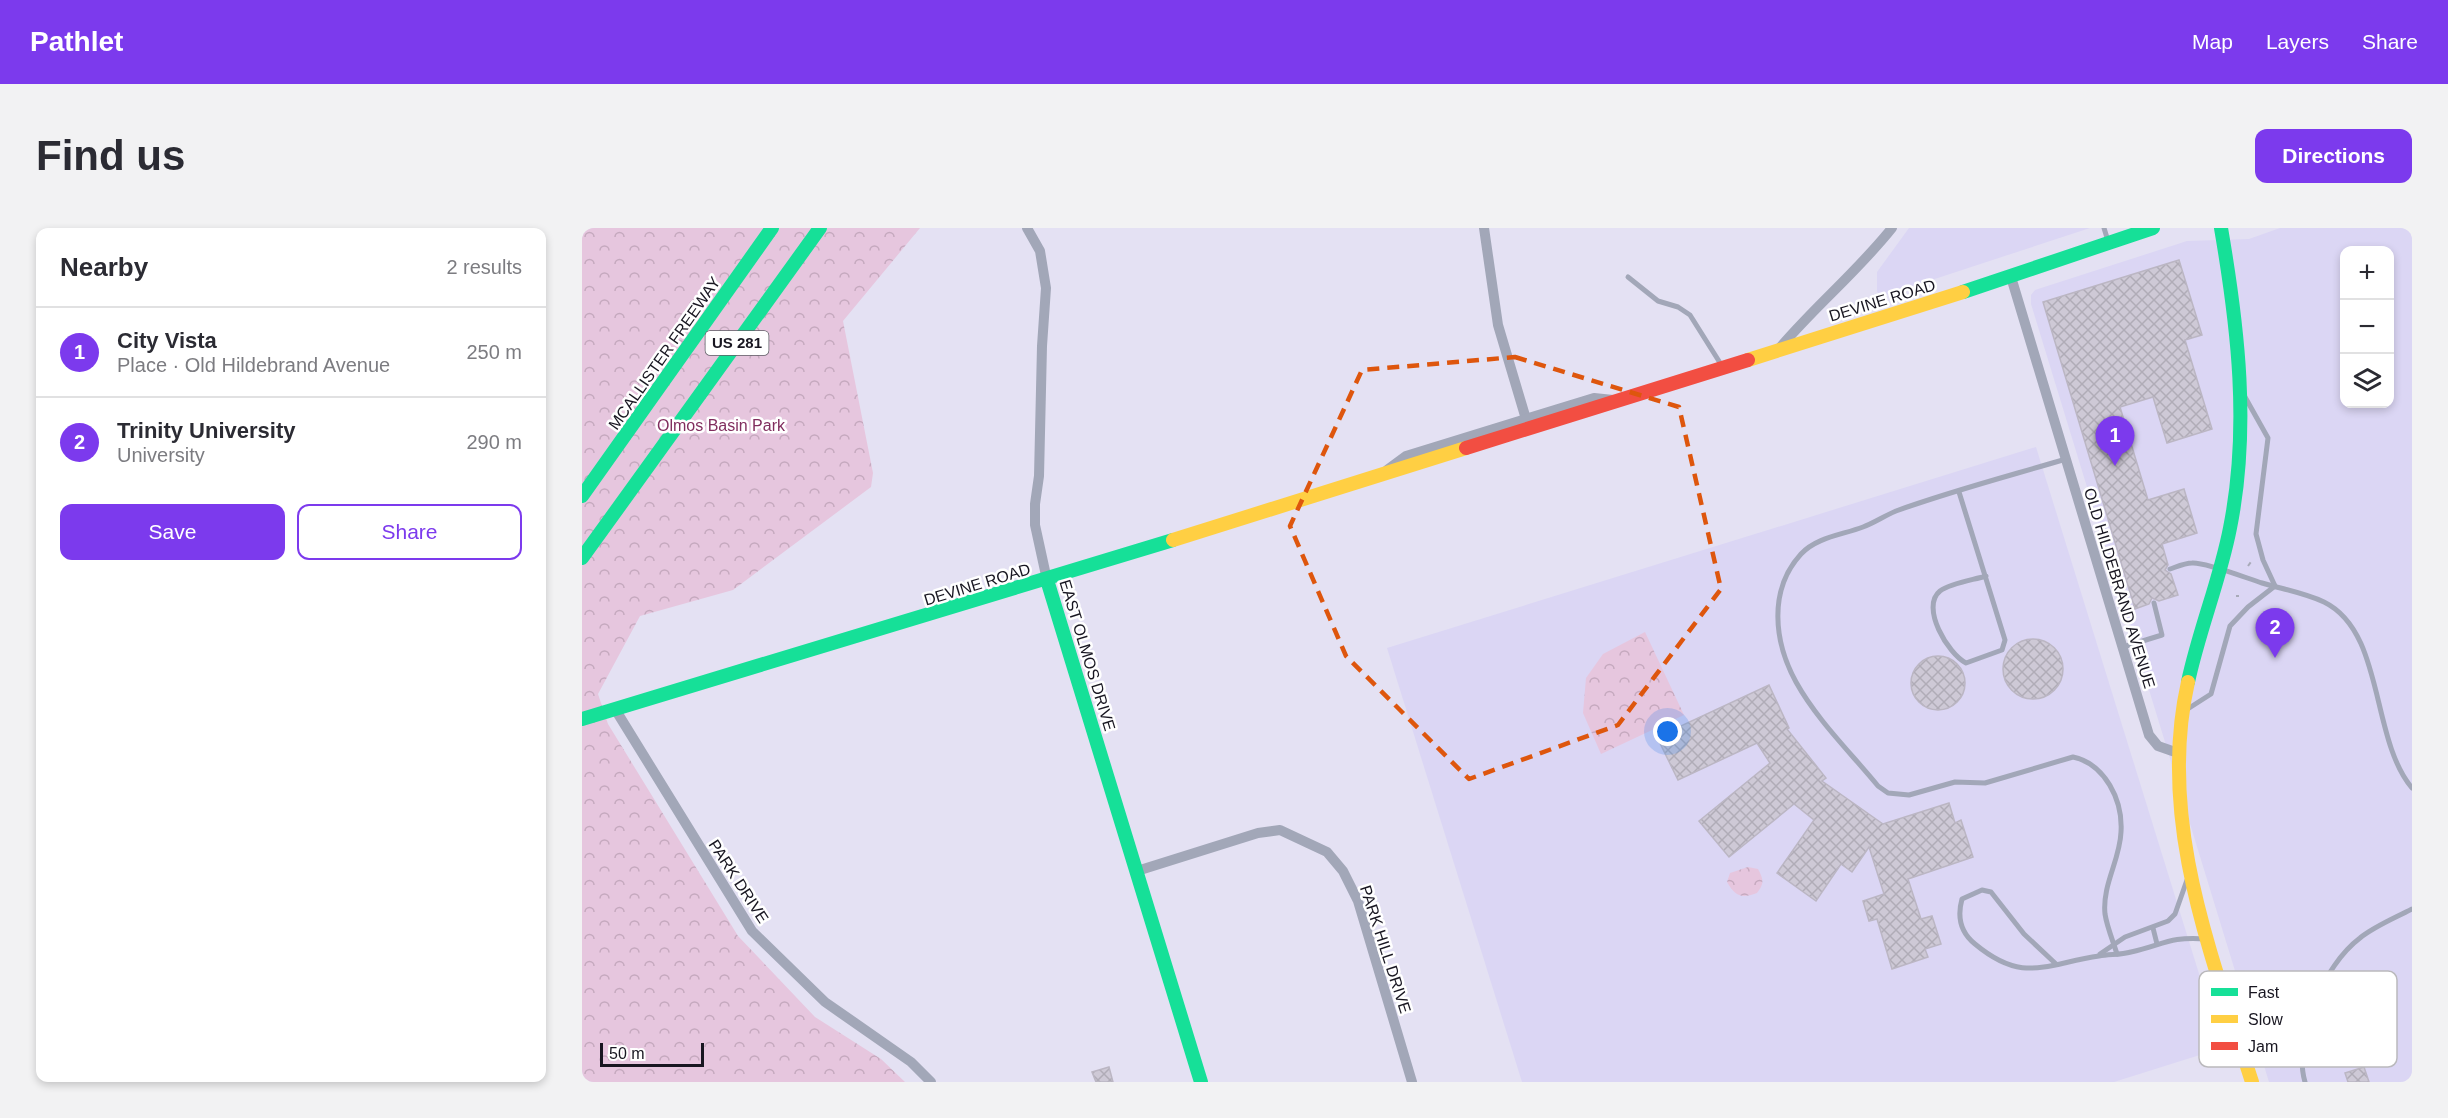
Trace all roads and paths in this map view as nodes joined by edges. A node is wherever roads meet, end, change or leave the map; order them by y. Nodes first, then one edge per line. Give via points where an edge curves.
1 (772, 228) edge
2 (820, 228) edge
3 (1027, 228) edge
4 (1484, 228) edge
5 (1892, 228) edge
6 (2104, 228) edge
7 (2153, 228) edge
8 (2221, 228) edge
9 (2108, 242) junction
10 (1628, 277) dead end
11 (2011, 277) junction
12 (1778, 351) junction
13 (1723, 368) junction
14 (2240, 388) junction
15 (1619, 400) junction
16 (1526, 419) junction
17 (2066, 459) junction
18 (1380, 476) junction
19 (1959, 492) junction
20 (582, 496) edge
21 (582, 558) edge
22 (2254, 558) dead end
23 (2248, 566) dead end
24 (2170, 569) dead end
25 (2218, 570) junction
26 (1986, 576) junction
27 (1047, 580) junction
28 (2275, 586) junction
29 (2154, 603) dead end
30 (2123, 647) junction
31 (615, 710) junction
32 (2182, 712) junction
33 (582, 719) edge
34 (2178, 753) junction
35 (2412, 788) edge
36 (1137, 871) junction
37 (2188, 876) junction
38 (2412, 909) edge
39 (2153, 928) junction
40 (2208, 939) junction
41 (2157, 944) junction
42 (2114, 945) junction
43 (2117, 954) junction
44 (2098, 956) junction
45 (2056, 964) junction
46 (2218, 971) edge
47 (2331, 971) edge
48 (2247, 1067) edge
49 (2302, 1067) edge
50 (931, 1082) edge
51 (1201, 1082) edge
52 (1412, 1082) edge
53 (2252, 1082) edge
54 (2305, 1082) edge

1 - 20 main road, MCALLISTER FREEWAY / US 281
2 - 21 main road, US 281
3 - 27 street, EAST OLMOS DRIVE via 1040,251 1046,288 1035,525
4 - 16 street via 1498,325
5 - 12 street via 1842,285 1810,312
6 - 9 lane
7 - 9 main road, DEVINE ROAD
8 - 14 main road via 2238,340
9 - 11 main road, DEVINE ROAD
10 - 13 lane via 1658,301 1686,311 1706,336
11 - 12 main road, DEVINE ROAD
11 - 17 street, OLD HILDEBRAND AVENUE
12 - 13 main road, DEVINE ROAD
13 - 15 main road, DEVINE ROAD
14 - 25 main road via 2238,478
14 - 28 lane via 2268,438 2256,534
15 - 16 street, DEVINE ROAD via 1594,398
15 - 18 main road, DEVINE ROAD
16 - 18 street, DEVINE ROAD via 1406,456
17 - 19 lane
17 - 30 street, OLD HILDEBRAND AVENUE
18 - 27 main road, DEVINE ROAD
19 - 26 lane
19 - 42 lane via 1824,539 1801,554 1779,591 1776,610 1782,646 1794,680 1806,698 1888,793 1909,795 1955,782 1985,783 2073,757 2097,769 2112,788 2120,816 2121,832 2111,867 2105,914
22 - 23 path via 2247,560
24 - 25 lane via 2192,563
25 - 28 lane
25 - 32 main road via 2189,670
26 - 26 lane via 2005,640 2002,650 1966,663 1941,637 1933,608 1935,598 1941,590
27 - 31 main road, DEVINE ROAD
27 - 36 main road, EAST OLMOS DRIVE
28 - 32 lane via 2230,626 2211,694
28 - 35 lane via 2325,603 2350,623 2371,674 2387,741
29 - 30 lane via 2162,635
30 - 34 street, OLD HILDEBRAND AVENUE via 2149,735 2158,746
31 - 33 main road, DEVINE ROAD
31 - 50 street, PARK DRIVE via 752,931 825,1002 911,1062
32 - 34 main road
34 - 37 main road via 2180,825
36 - 51 main road, EAST OLMOS DRIVE
36 - 52 street, PARK HILL DRIVE via 1258,832 1280,830 1328,852 1358,901
37 - 39 lane via 2175,914 2164,925
37 - 40 main road
38 - 47 lane via 2361,936 2340,955
39 - 41 lane
39 - 42 lane
40 - 41 lane via 2180,937
40 - 46 main road
41 - 43 lane
42 - 43 lane
42 - 44 lane
43 - 44 lane
44 - 45 lane
45 - 45 lane via 2024,934 1990,892 1982,890 1962,899 1959,921 1964,932 1996,961 2035,970
48 - 53 main road
49 - 54 lane

